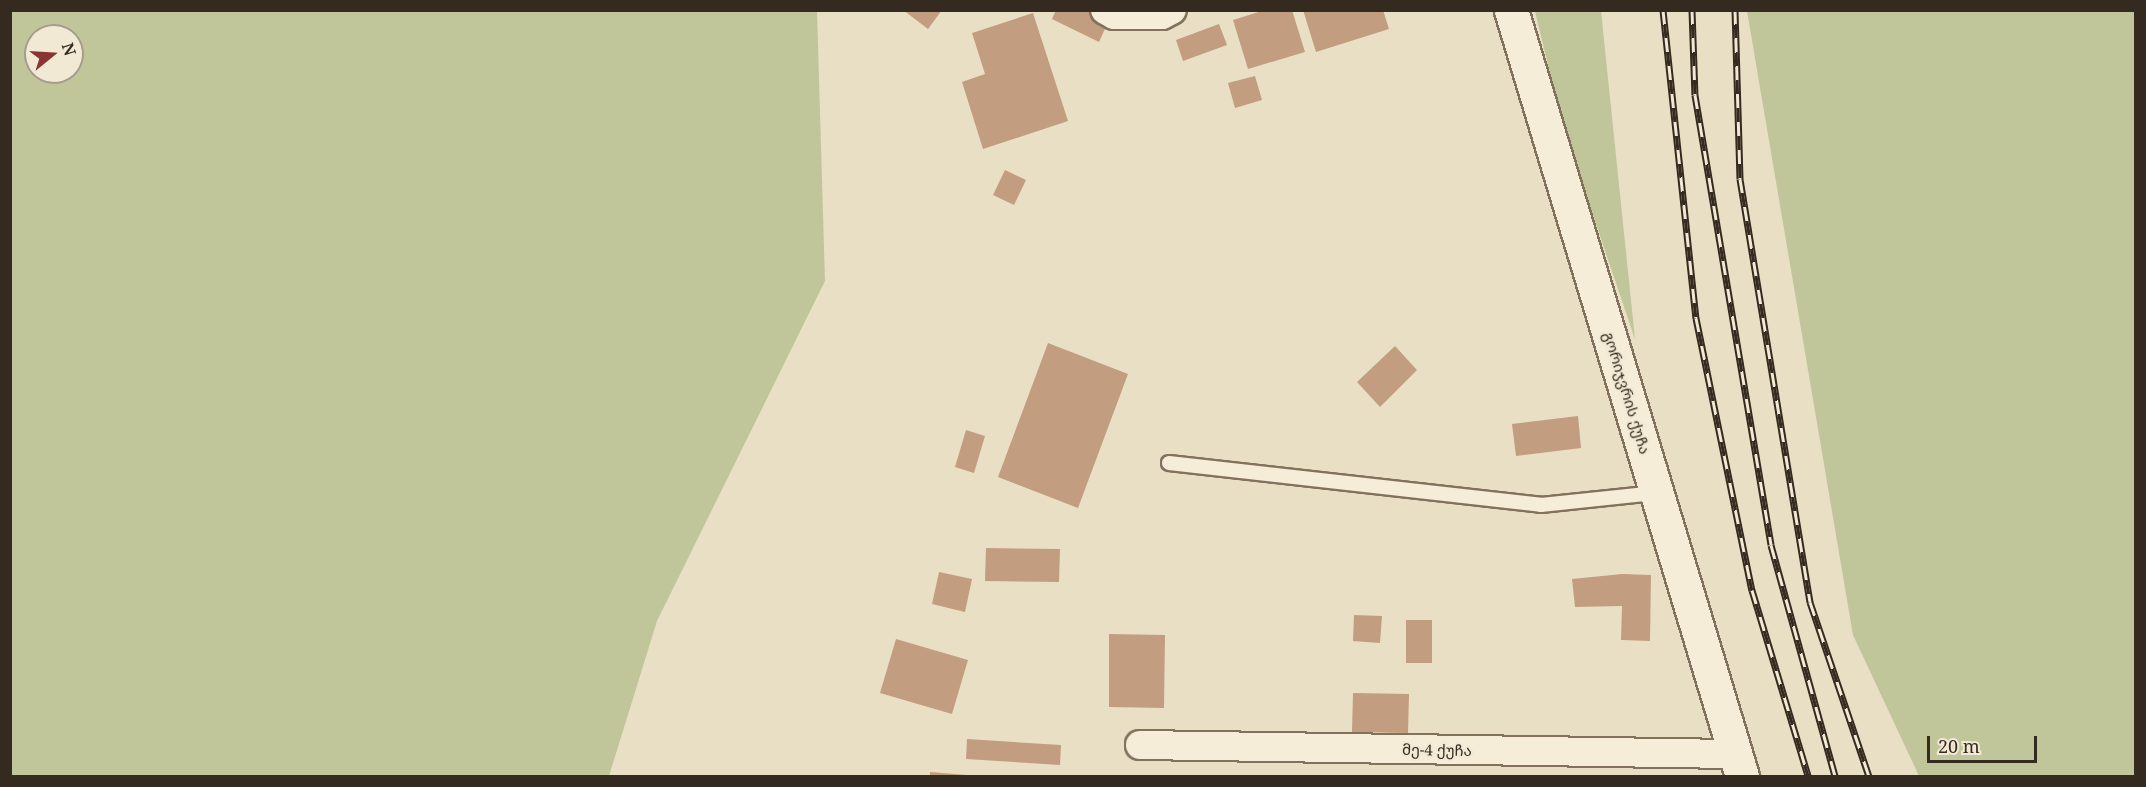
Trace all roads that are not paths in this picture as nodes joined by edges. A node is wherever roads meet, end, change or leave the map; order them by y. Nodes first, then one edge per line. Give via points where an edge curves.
1 (1105, 10) edge
2 (1172, 10) edge
3 (1511, 10) edge
4 (1169, 463) dead end
5 (1657, 492) junction
6 (1140, 745) dead end
7 (1738, 765) edge

1 - 2 street via 1114,15 1162,15
3 - 5 main road, გორიჯვრის ქუჩა
4 - 5 lane via 1541,505
5 - 7 main road, გორიჯვრის ქუჩა
6 - 7 street, მე-4 ქუჩა

